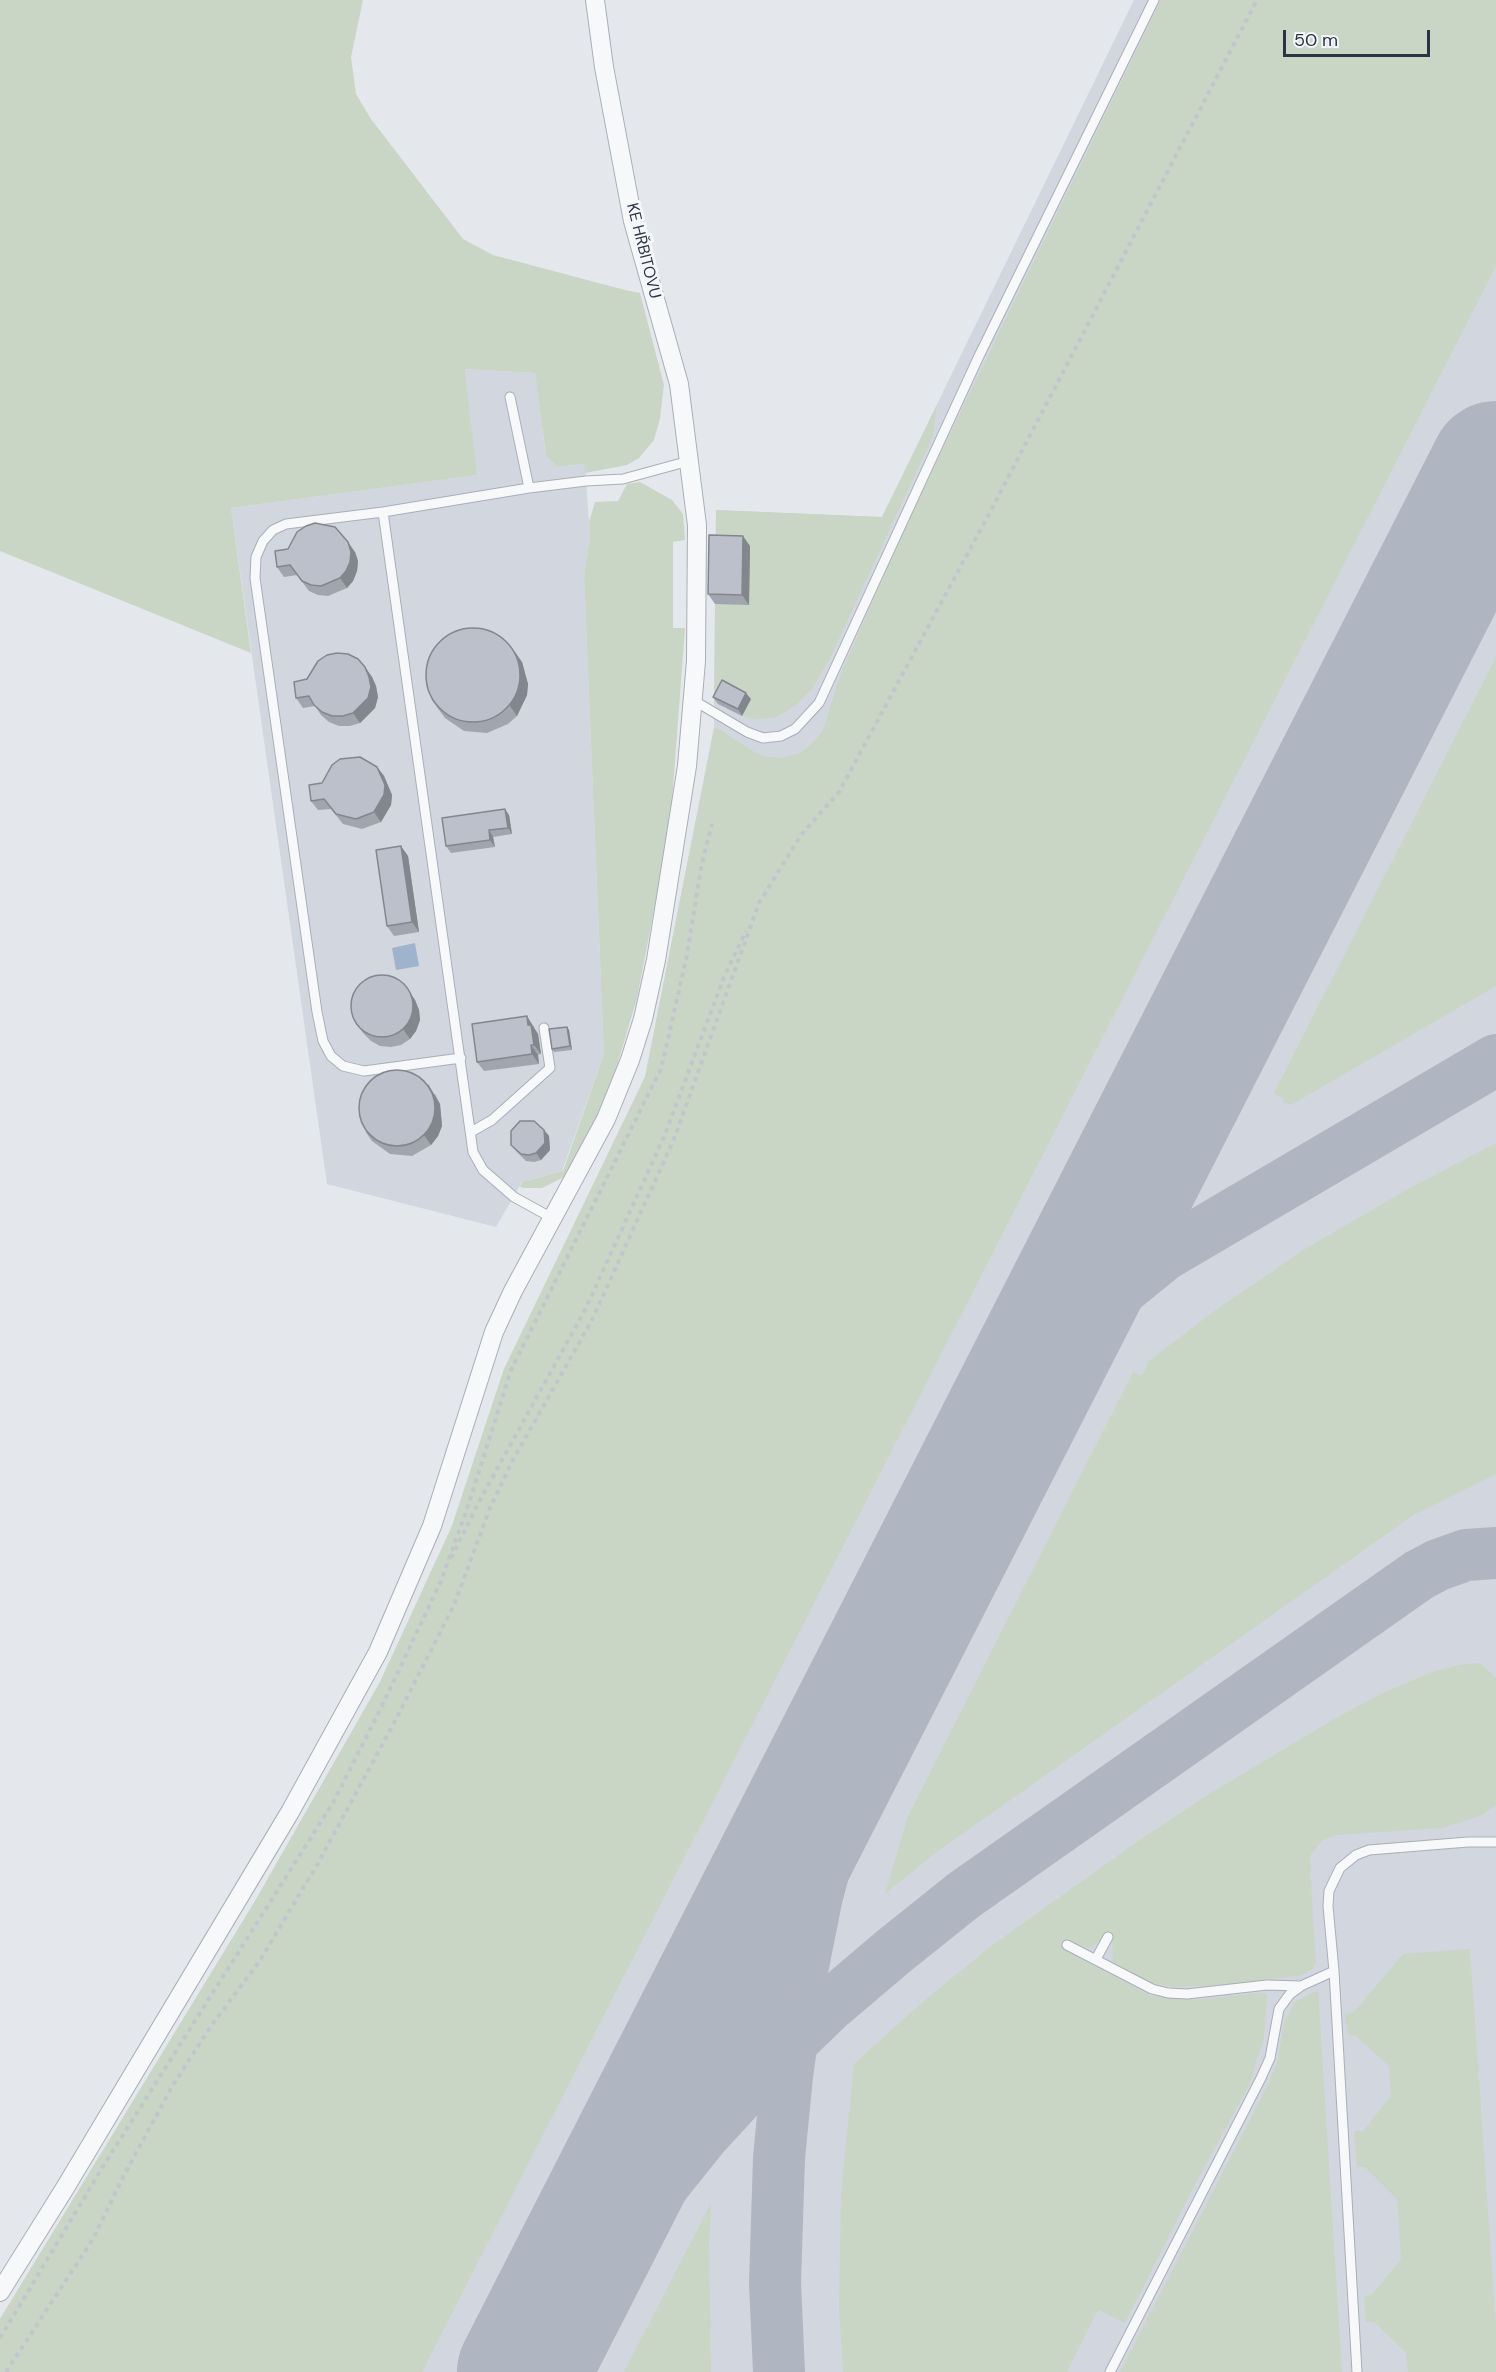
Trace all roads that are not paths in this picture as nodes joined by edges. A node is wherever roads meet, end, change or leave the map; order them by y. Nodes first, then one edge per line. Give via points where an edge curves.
1 (595, 0) edge
2 (1154, 0) edge
3 (510, 397) dead end
4 (689, 461) junction
5 (530, 488) junction
6 (383, 512) junction
7 (692, 700) junction
8 (544, 1028) dead end
9 (461, 1058) junction
10 (471, 1132) junction
11 (552, 1218) junction
12 (1496, 1842) edge
13 (1108, 1937) dead end
14 (1067, 1945) dead end
15 (1096, 1959) junction
16 (1334, 1971) junction
17 (1300, 1986) junction
18 (0, 2292) edge
19 (1110, 2372) edge
20 (1357, 2372) edge

1 - 4 street, KE HŘBITOVU via 633,221 679,384
2 - 7 lane via 979,356 819,703 795,729 763,738
3 - 5 lane
4 - 5 lane via 622,479
4 - 7 street, KE HŘBITOVU via 698,548
5 - 6 lane
6 - 9 lane
6 - 9 lane via 286,524 273,530 256,557 255,578 316,1012 323,1041 331,1056 343,1066 364,1071
7 - 11 street, KE HŘBITOVU via 687,766 643,1019 606,1119
8 - 10 lane via 550,1068 492,1120
9 - 10 lane
10 - 11 lane via 473,1152 483,1170 514,1197
11 - 18 street, KE HŘBITOVU via 494,1332 432,1526 373,1661 266,1853
12 - 16 lane via 1369,1850 1346,1862 1333,1881 1328,1898
13 - 15 lane
14 - 15 lane
15 - 17 lane via 1152,1989 1168,1993
16 - 17 lane
16 - 20 lane
17 - 19 lane via 1279,2008 1270,2058 1261,2078

